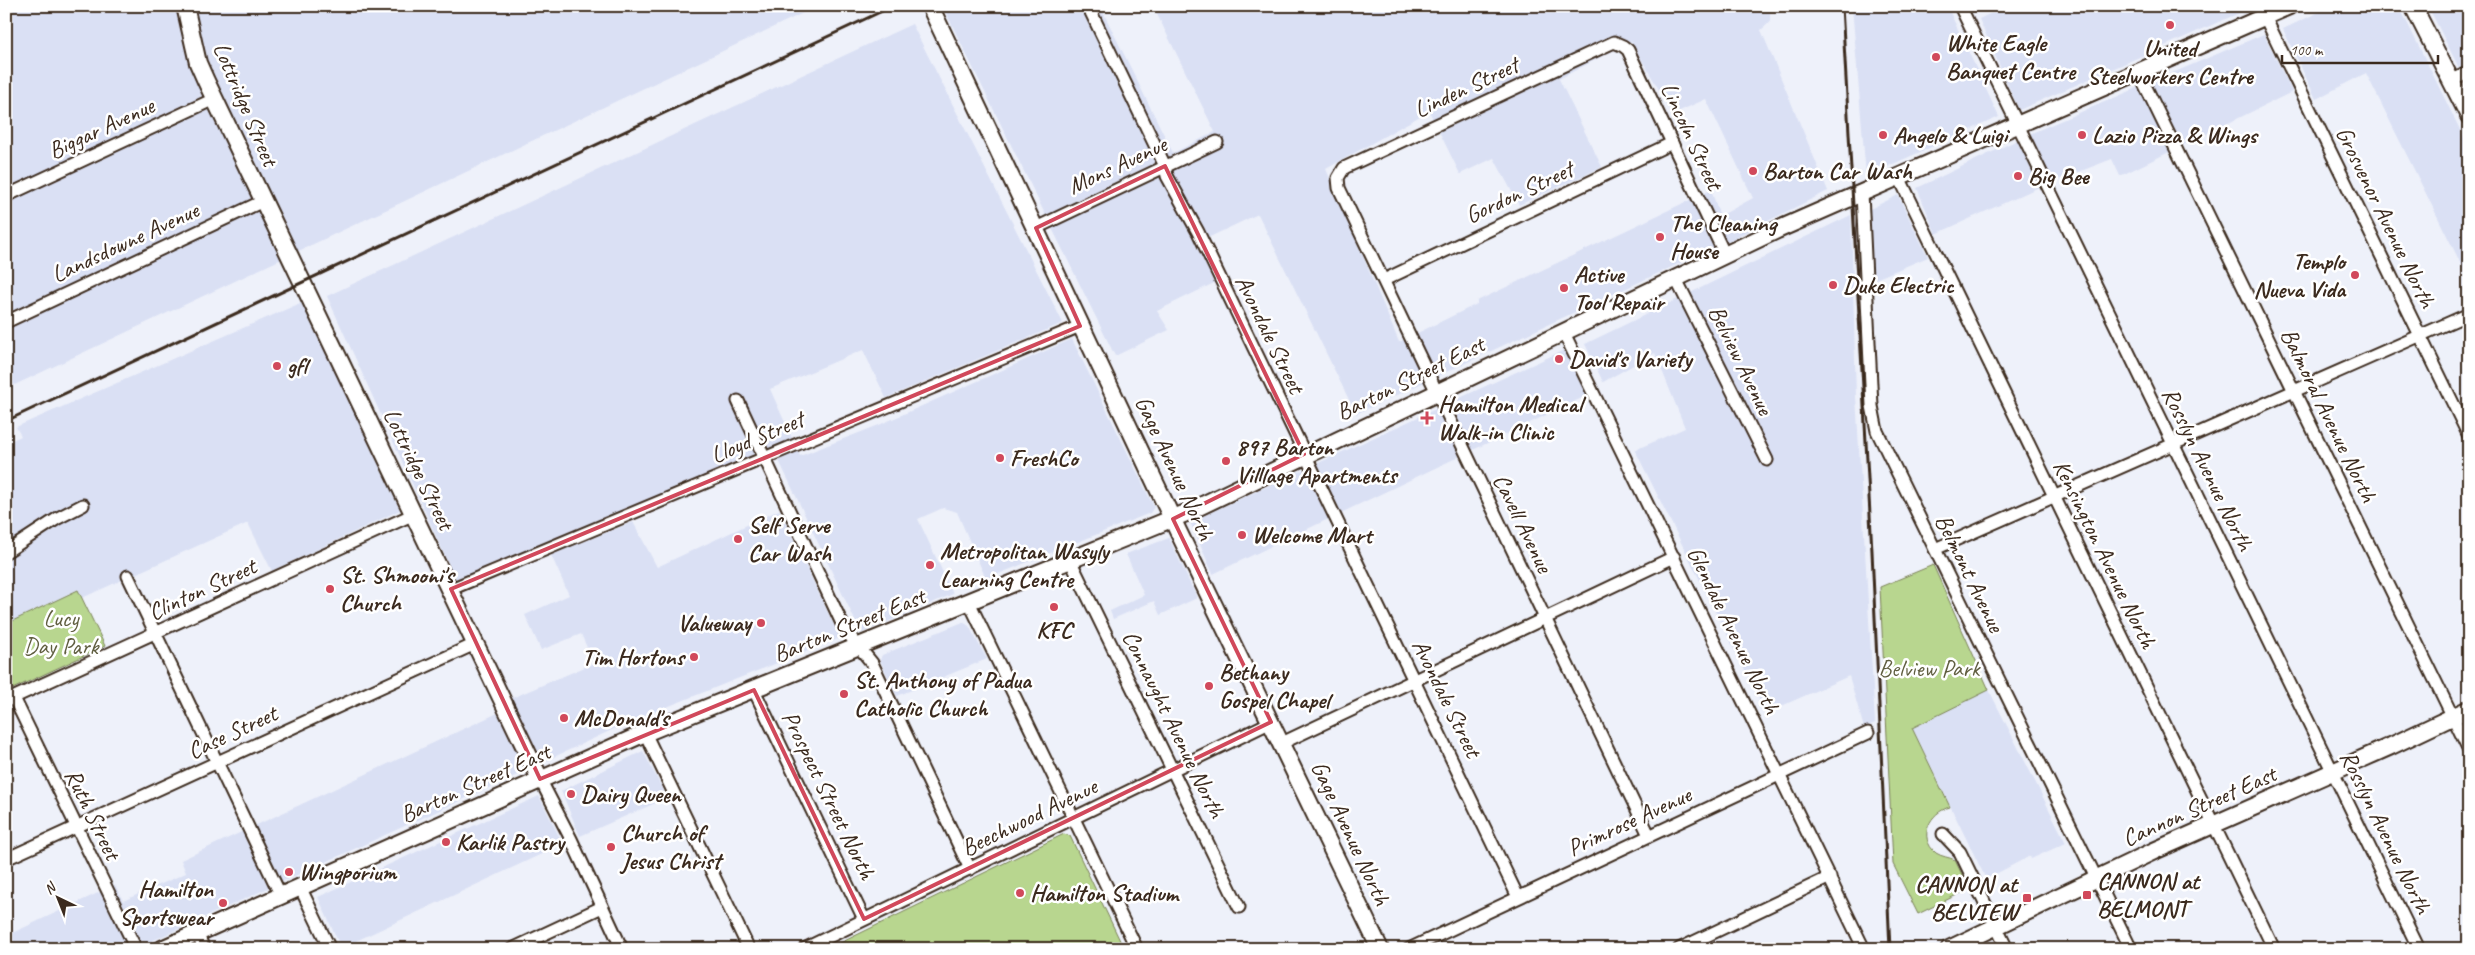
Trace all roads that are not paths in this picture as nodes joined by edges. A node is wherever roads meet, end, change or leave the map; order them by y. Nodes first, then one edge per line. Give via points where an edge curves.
1 (185, 6) edge
2 (930, 6) edge
3 (1088, 6) edge
4 (1960, 6) edge
5 (2289, 6) edge
6 (2413, 6) edge
7 (2265, 16) junction
8 (1614, 42) joint
9 (2138, 71) junction
10 (2469, 72) edge
11 (2451, 81) junction
12 (214, 99) junction
13 (2469, 116) edge
14 (2019, 124) junction
15 (1217, 142) dead end
16 (1672, 143) junction
17 (1165, 166) junction
18 (1339, 174) joint
19 (1899, 177) junction
20 (1862, 193) junction
21 (6, 196) edge
22 (263, 201) junction
23 (1036, 228) junction
24 (1725, 254) junction
25 (1676, 279) junction
26 (1384, 280) junction
27 (2469, 314) edge
28 (6, 322) edge
29 (1080, 326) junction
30 (1563, 331) junction
31 (2419, 335) junction
32 (2294, 391) junction
33 (1437, 392) junction
34 (738, 401) dead end
35 (2469, 436) edge
36 (2172, 444) junction
37 (1304, 454) junction
38 (765, 456) junction
39 (1766, 460) dead end
40 (2053, 496) junction
41 (83, 505) dead end
42 (414, 514) junction
43 (1173, 518) junction
44 (1935, 549) junction
45 (6, 552) edge
46 (1674, 557) junction
47 (1070, 560) junction
48 (128, 576) dead end
49 (451, 589) junction
50 (969, 602) junction
51 (1545, 618) junction
52 (155, 634) junction
53 (475, 644) junction
54 (859, 647) junction
55 (1415, 680) junction
56 (754, 690) junction
57 (10, 699) edge
58 (2469, 709) edge
59 (2451, 717) junction
60 (1271, 722) junction
61 (645, 733) junction
62 (1868, 733) dead end
63 (1282, 743) junction
64 (2469, 750) edge
65 (217, 762) junction
66 (1172, 770) junction
67 (2332, 772) junction
68 (1780, 774) junction
69 (540, 779) junction
70 (1073, 818) junction
71 (2212, 825) junction
72 (76, 827) junction
73 (1943, 834) dead end
74 (1649, 835) junction
75 (6, 859) edge
76 (970, 869) junction
77 (1830, 878) junction
78 (2097, 878) junction
79 (300, 887) junction
80 (281, 896) junction
81 (1518, 897) junction
82 (602, 907) junction
83 (1239, 907) dead end
84 (864, 919) junction
85 (1996, 927) junction
86 (197, 933) junction
87 (136, 949) edge
88 (162, 949) edge
89 (204, 949) edge
90 (330, 949) edge
91 (512, 949) edge
92 (622, 949) edge
93 (749, 949) edge
94 (804, 949) edge
95 (1136, 949) edge
96 (1380, 949) edge
97 (1409, 949) edge
98 (1679, 949) edge
99 (1864, 949) edge
100 (1949, 949) edge
101 (2006, 949) edge
102 (2131, 949) edge
103 (2274, 949) edge
104 (2419, 949) edge

1 - 12 main road, Lottridge Street via 198,63
2 - 23 main road, Gage Avenue North
3 - 17 street, Avondale Street
4 - 14 street, Rosslyn Avenue North
5 - 7 main road, Barton Street East
6 - 11 main road
7 - 9 main road, Barton Street East
7 - 31 street, Grosvenor Avenue North
8 - 16 street, Lincoln Street via 1628,50
8 - 18 street, Linden Street via 1344,168
9 - 14 main road, Barton Street East
9 - 32 street, Balmoral Avenue North
10 - 11 street
11 - 13 main road
12 - 21 street, Biggar Avenue
12 - 22 main road, Lottridge Street
14 - 19 main road, Barton Street East
14 - 36 street, Rosslyn Avenue North
15 - 17 street, Mons Avenue
16 - 24 street, Lincoln Street
16 - 26 street, Gordon Street
17 - 23 street, Mons Avenue
17 - 37 street, Avondale Street via 1167,176 1198,232
18 - 26 street, Cavell Avenue via 1339,188
19 - 20 main road, Barton Street East
19 - 40 street, Kensington Avenue North
20 - 24 main road, Barton Street East
20 - 44 street, Belmont Avenue via 1872,406 1876,431
22 - 28 street, Landsdowne Avenue
22 - 42 main road, Lottridge Street
23 - 29 main road, Gage Avenue North
24 - 25 main road, Barton Street East
25 - 30 main road, Barton Street East
25 - 39 street, Belview Avenue
26 - 33 street, Cavell Avenue
27 - 31 street
29 - 38 street, Lloyd Street
29 - 43 main road, Gage Avenue North
30 - 33 main road, Barton Street East
30 - 46 street, Glendale Avenue North
31 - 32 street
31 - 35 street, Grosvenor Avenue North
32 - 36 street
32 - 59 street, Balmoral Avenue North
33 - 37 main road, Barton Street East
33 - 51 street, Cavell Avenue
34 - 38 street
36 - 40 street
36 - 67 street, Rosslyn Avenue North
37 - 43 main road, Barton Street East
37 - 55 street, Avondale Street
38 - 49 street, Lloyd Street
38 - 54 street via 845,630
40 - 44 street
40 - 71 street, Kensington Avenue North
41 - 45 street
42 - 49 main road, Lottridge Street
42 - 52 street, Clinton Street
43 - 47 main road, Barton Street East
43 - 60 main road, Gage Avenue North
44 - 78 street, Belmont Avenue
46 - 51 street
46 - 68 street, Glendale Avenue North
47 - 50 main road, Barton Street East
47 - 66 street, Connaught Avenue North
48 - 52 street
49 - 53 main road, Lottridge Street
50 - 54 main road, Barton Street East
50 - 70 street
51 - 55 street
51 - 74 street, Cavell Avenue
52 - 57 street, Clinton Street
52 - 65 street
53 - 65 street, Case Street
53 - 69 main road, Lottridge Street
54 - 56 main road, Barton Street East
54 - 76 street via 872,663
55 - 63 street
55 - 81 street, Avondale Street
56 - 61 main road, Barton Street East
56 - 84 street, Prospect Street North
57 - 72 street, Ruth Street
58 - 59 main road, Cannon Street East
59 - 64 street, Balmoral Avenue North
59 - 67 main road, Cannon Street East
60 - 63 main road, Gage Avenue North
60 - 66 street, Beechwood Avenue
61 - 69 main road, Barton Street East
61 - 93 street
62 - 68 street, Primrose Avenue
63 - 96 main road, Gage Avenue North
65 - 72 street, Case Street
65 - 80 street
66 - 70 street, Beechwood Avenue
66 - 83 street, Connaught Avenue North
67 - 71 main road, Cannon Street East
67 - 104 street, Rosslyn Avenue North
68 - 74 street, Primrose Avenue
68 - 77 street, Glendale Avenue North
69 - 79 main road, Barton Street East
69 - 82 street, Lottridge Street
70 - 76 street, Beechwood Avenue
70 - 95 street
71 - 78 main road, Cannon Street East
71 - 103 street, Kensington Avenue North
72 - 75 street, Case Street
72 - 87 street, Ruth Street
73 - 85 street via 1960,852
74 - 81 street, Primrose Avenue
76 - 84 street, Beechwood Avenue
77 - 98 street
77 - 99 street, Glendale Avenue North
78 - 85 main road, Cannon Street East
78 - 102 street, Belmont Avenue
79 - 80 main road, Barton Street East
79 - 90 street
80 - 86 main road, Barton Street East
81 - 97 street, Primrose Avenue
82 - 91 street
82 - 92 street, Lottridge Street
84 - 94 street, Beechwood Avenue
85 - 100 main road, Cannon Street East
85 - 101 street
86 - 88 main road, Barton Street East
86 - 89 street

